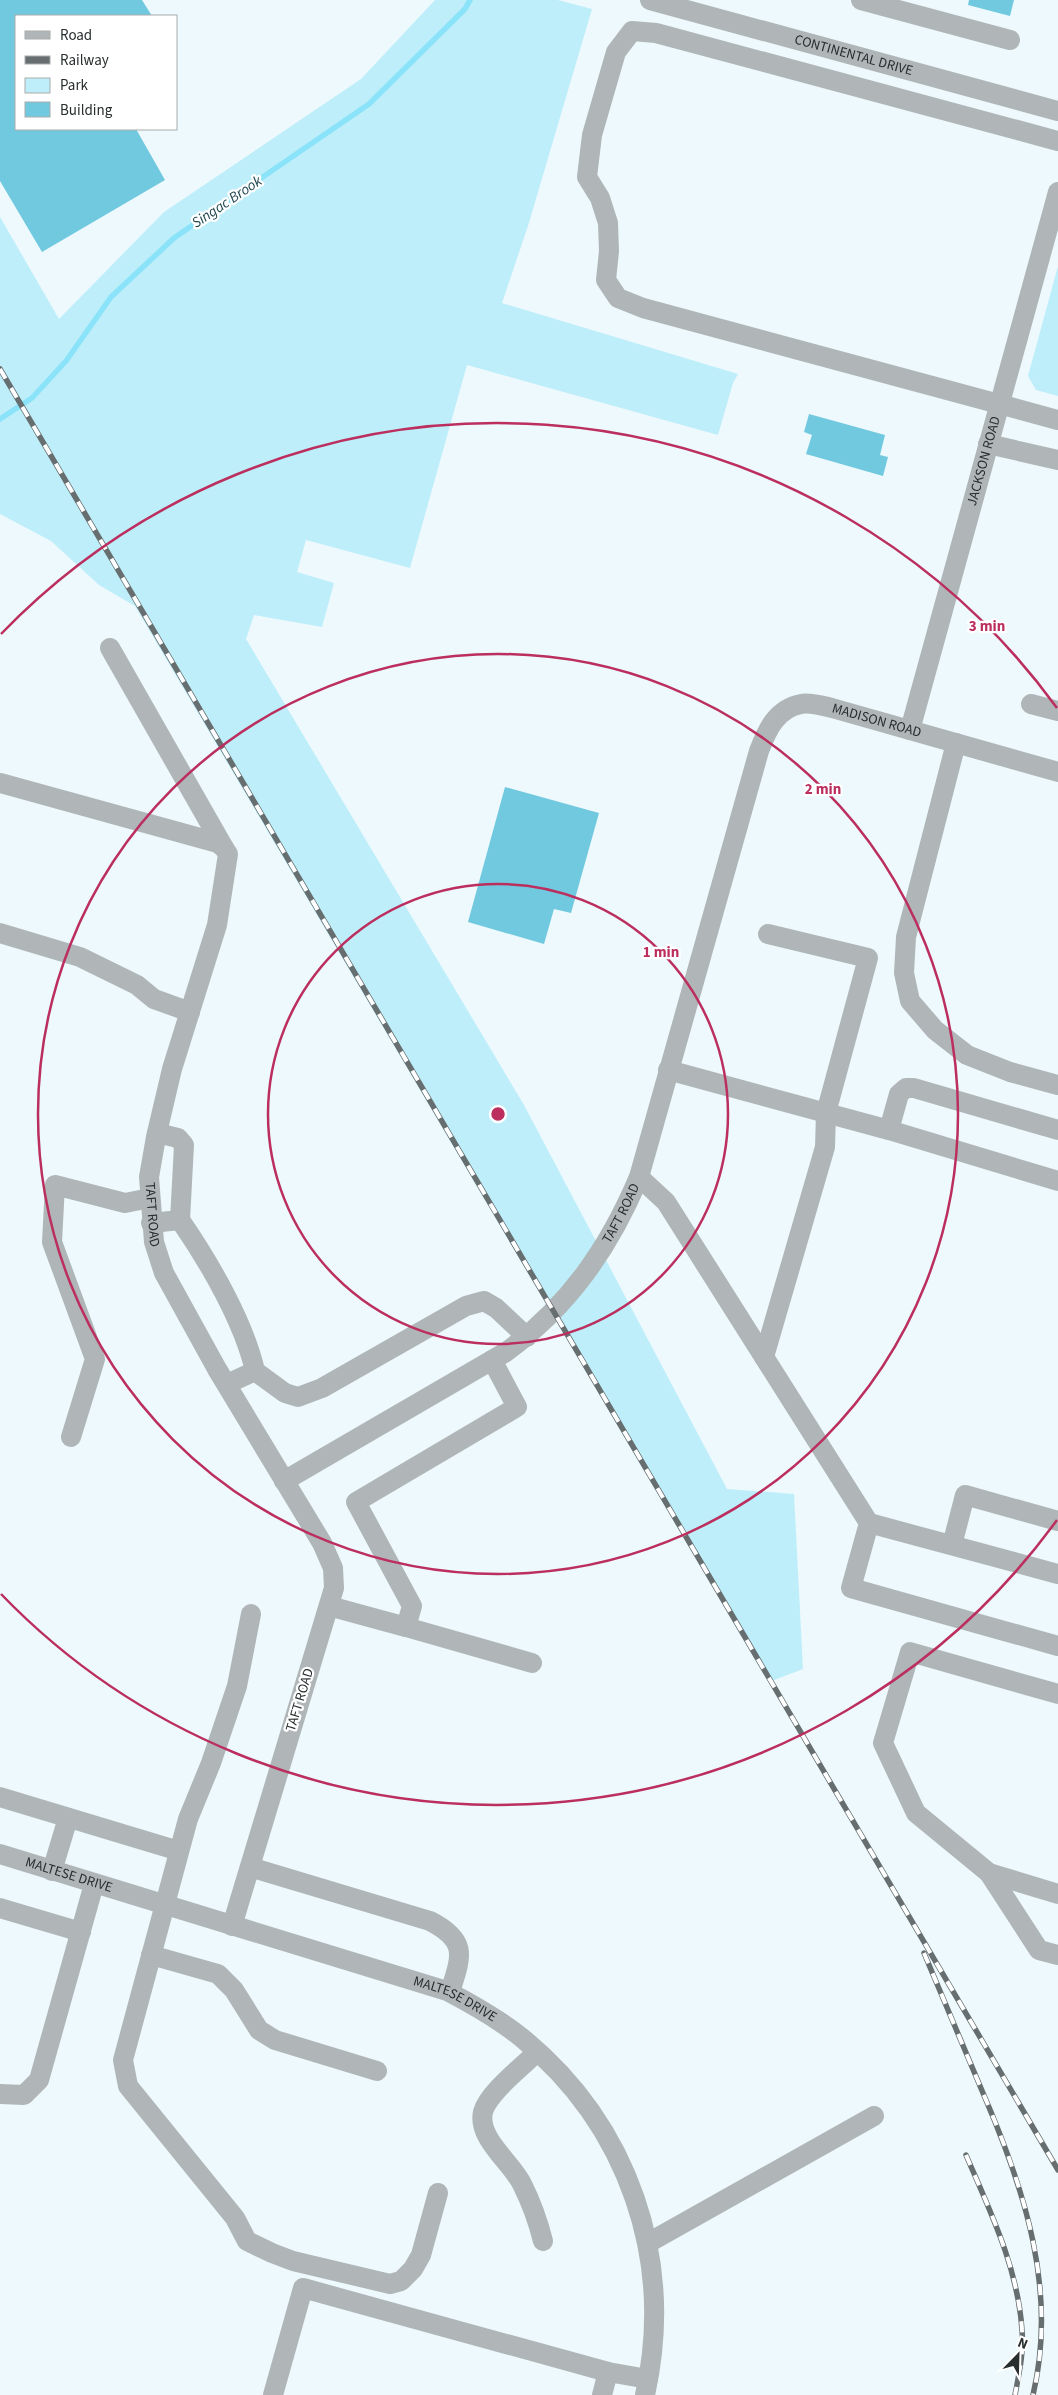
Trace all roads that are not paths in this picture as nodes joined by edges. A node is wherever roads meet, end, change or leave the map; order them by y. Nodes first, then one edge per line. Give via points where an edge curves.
1 (650, 0) edge
2 (861, 0) edge
3 (1010, 40) dead end
4 (1058, 112) edge
5 (1058, 141) edge
6 (1058, 192) edge
7 (999, 404) junction
8 (1058, 420) edge
9 (988, 444) junction
10 (1058, 460) edge
11 (110, 648) dead end
12 (1031, 704) dead end
13 (1058, 711) edge
14 (910, 730) junction
15 (956, 743) junction
16 (1058, 772) edge
17 (0, 784) edge
18 (747, 793) joint
19 (224, 848) junction
20 (0, 933) edge
21 (768, 934) dead end
22 (190, 1012) junction
23 (668, 1070) junction
24 (1058, 1085) edge
25 (826, 1113) junction
26 (889, 1130) junction
27 (1058, 1130) edge
28 (157, 1133) junction
29 (639, 1177) junction
30 (1058, 1181) edge
31 (150, 1198) junction
32 (180, 1220) junction
33 (151, 1223) junction
34 (527, 1337) junction
35 (764, 1357) junction
36 (492, 1360) junction
37 (255, 1370) junction
38 (227, 1384) junction
39 (71, 1437) dead end
40 (284, 1481) junction
41 (1058, 1521) edge
42 (869, 1522) junction
43 (952, 1545) junction
44 (1058, 1574) edge
45 (329, 1606) junction
46 (252, 1614) dead end
47 (406, 1627) junction
48 (1058, 1646) edge
49 (532, 1663) dead end
50 (1058, 1694) edge
51 (0, 1797) edge
52 (68, 1818) junction
53 (179, 1851) junction
54 (0, 1854) edge
55 (250, 1867) junction
56 (52, 1871) junction
57 (989, 1873) junction
58 (94, 1884) junction
59 (1058, 1894) edge
60 (164, 1906) junction
61 (0, 1908) edge
62 (232, 1926) junction
63 (81, 1932) junction
64 (151, 1955) junction
65 (1058, 1955) edge
66 (450, 1992) junction
67 (537, 2052) junction
68 (377, 2071) dead end
69 (0, 2094) edge
70 (874, 2116) dead end
71 (438, 2193) dead end
72 (543, 2241) dead end
73 (648, 2243) junction
74 (608, 2372) junction
75 (650, 2390) edge
76 (273, 2395) edge
77 (602, 2395) edge

1 - 4 street, CONTINENTAL DRIVE
2 - 3 street
5 - 7 street via 656,33 632,30 616,52 592,135 587,177 600,198 608,223 606,280 618,298 643,308
6 - 7 street, JACKSON ROAD
7 - 8 street
7 - 9 street, JACKSON ROAD
9 - 10 street
9 - 14 street, JACKSON ROAD
11 - 19 street
12 - 13 street
14 - 15 street, MADISON ROAD
14 - 18 street, MADISON ROAD via 802,703 782,711 768,728
15 - 16 street, MADISON ROAD
15 - 24 street via 906,937 904,973 910,1001 935,1030 967,1055 1010,1072
17 - 19 street via 218,843
18 - 23 street, TAFT ROAD
19 - 22 street, TAFT ROAD via 228,854 217,925
20 - 22 street via 80,956 137,985 154,999
21 - 25 street via 868,958
22 - 28 street, TAFT ROAD
23 - 25 street
23 - 29 street, TAFT ROAD
25 - 26 street
25 - 35 street via 825,1147
26 - 27 street via 899,1094 906,1088 914,1088
26 - 30 street
28 - 31 street, TAFT ROAD via 149,1177
28 - 32 street via 178,1138 184,1145
29 - 34 street, TAFT ROAD via 610,1239 589,1271
29 - 35 street via 666,1202
31 - 33 street, TAFT ROAD
31 - 39 street via 125,1203 55,1185 52,1242 95,1359
32 - 33 street
32 - 37 street via 246,1339
33 - 38 street, TAFT ROAD via 164,1273
34 - 36 street, TAFT ROAD
34 - 37 street via 484,1301 466,1306 322,1388 298,1397 285,1393
35 - 42 street
36 - 40 street, TAFT ROAD
36 - 47 street via 517,1407 356,1502 412,1606
37 - 38 street
38 - 40 street, TAFT ROAD
40 - 45 street, TAFT ROAD via 322,1543 333,1568 334,1588
41 - 43 street via 965,1495
42 - 43 street
42 - 48 street via 851,1588
43 - 44 street
45 - 47 street
45 - 55 street, TAFT ROAD
46 - 53 street via 237,1686
47 - 49 street
50 - 57 street via 910,1652 883,1743 916,1813
51 - 52 street
52 - 53 street
52 - 56 street
53 - 60 street
54 - 56 street, MALTESE DRIVE
55 - 62 street, TAFT ROAD
55 - 66 street via 448,1930 456,1942 460,1959
56 - 58 street, MALTESE DRIVE
57 - 59 street
57 - 65 street via 1039,1950
58 - 60 street, MALTESE DRIVE
58 - 63 street
60 - 62 street, MALTESE DRIVE
60 - 64 street
61 - 63 street
62 - 66 street, MALTESE DRIVE
63 - 69 street via 39,2080 24,2095
64 - 68 street via 218,1974 234,1990 258,2030 275,2040
64 - 71 street via 123,2060 128,2086 234,2218 247,2241 293,2261 390,2284 402,2281 421,2255
66 - 67 street, MALTESE DRIVE via 521,2037
67 - 72 street via 489,2100 483,2111 482,2124 521,2182
67 - 73 street, MALTESE DRIVE via 580,2097 621,2164 637,2201
70 - 73 street
73 - 75 street, MALTESE DRIVE via 655,2308
74 - 75 street
74 - 76 street via 303,2288
74 - 77 street

